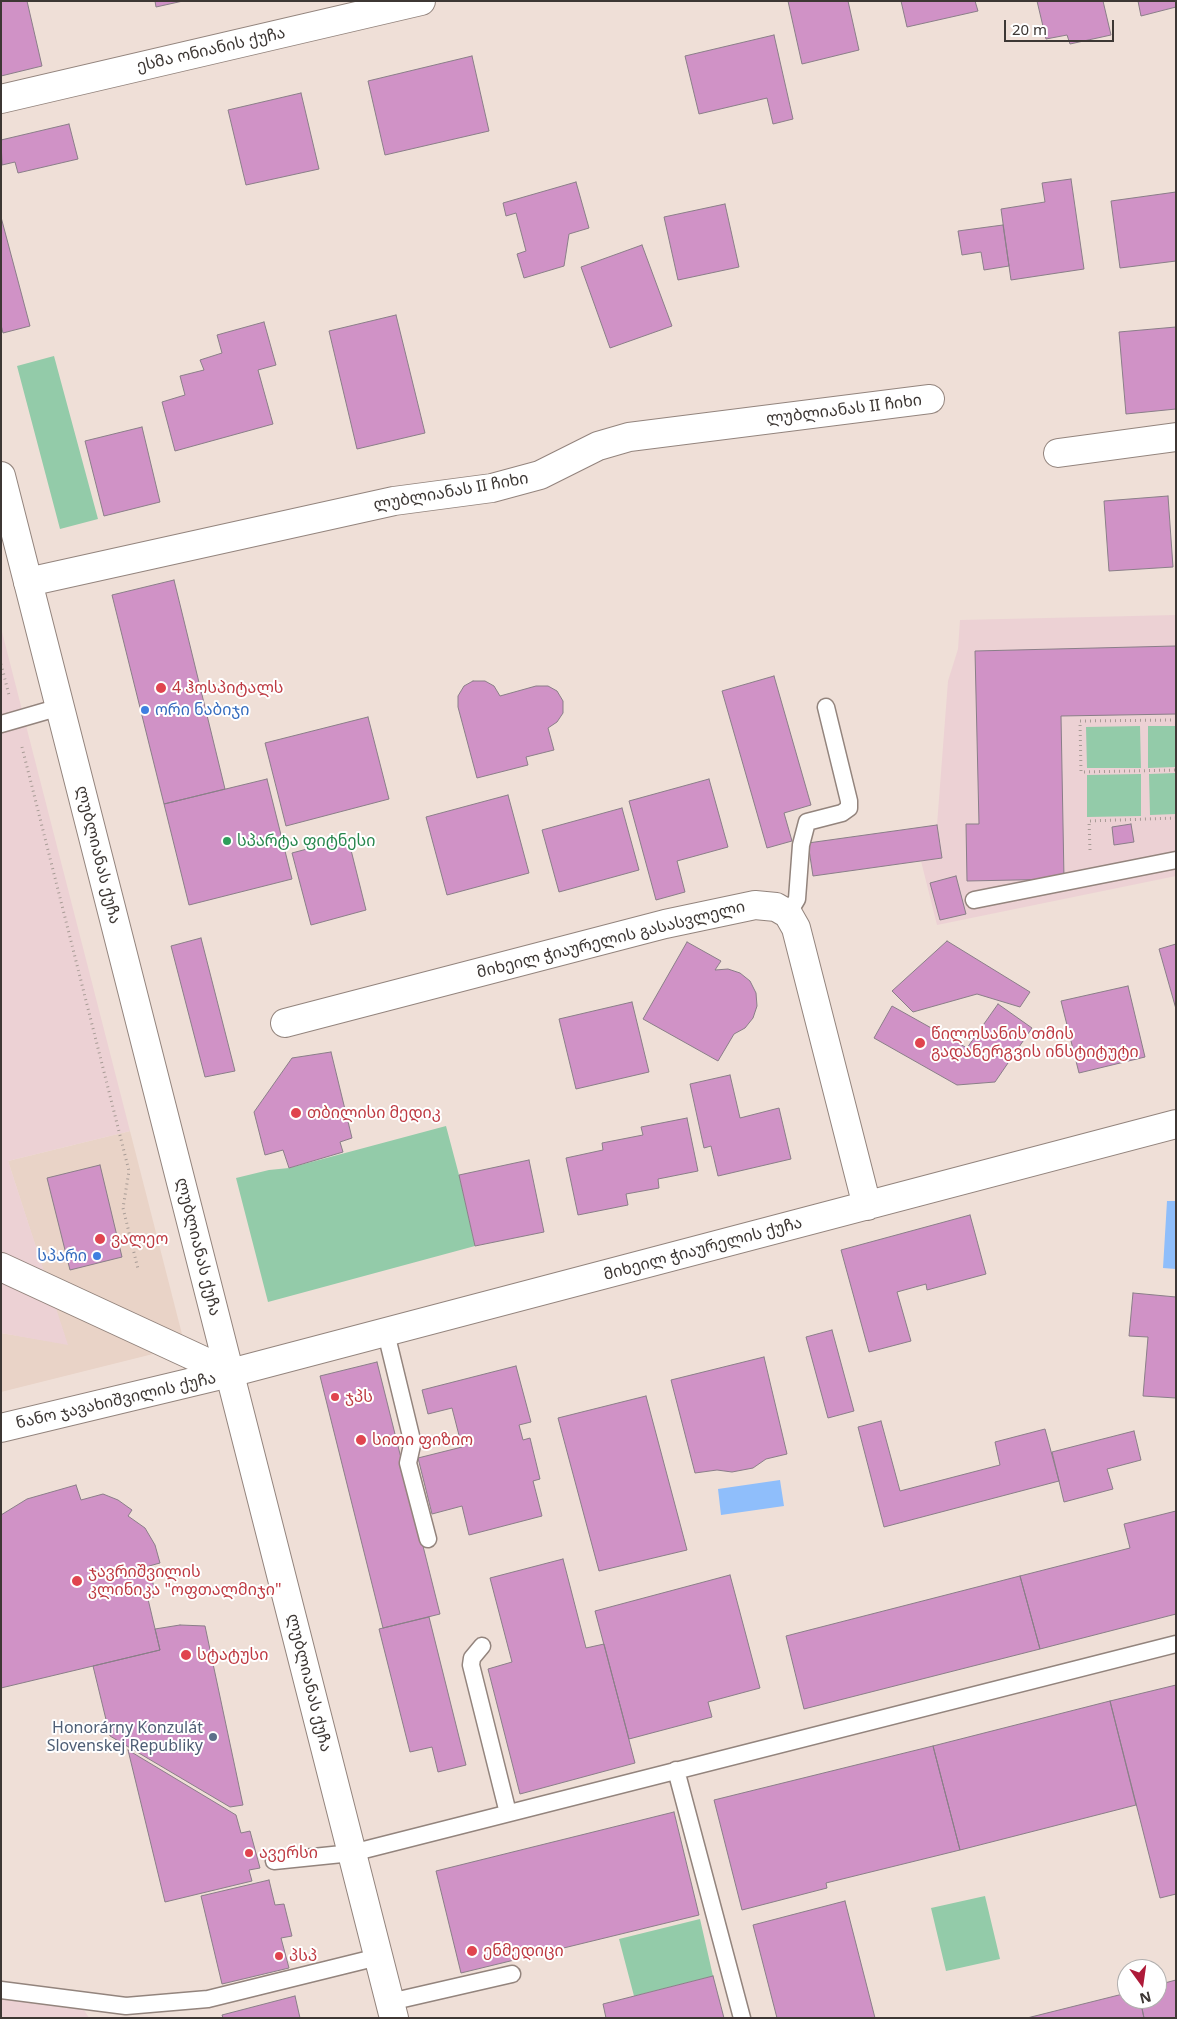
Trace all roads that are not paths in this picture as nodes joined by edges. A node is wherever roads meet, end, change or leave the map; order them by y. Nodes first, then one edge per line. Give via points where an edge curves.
1 (421, 1) edge
2 (1, 99) edge
3 (930, 399) dead end
4 (1176, 437) edge
5 (1058, 453) dead end
6 (1, 476) edge
7 (28, 582) junction
8 (60, 707) junction
9 (826, 707) dead end
10 (8, 722) edge
11 (1176, 860) edge
12 (974, 900) dead end
13 (788, 914) junction
14 (285, 1023) dead end
15 (1176, 1124) edge
16 (867, 1206) junction
17 (1, 1267) edge
18 (386, 1332) junction
19 (230, 1373) junction
20 (1, 1428) edge
21 (428, 1539) dead end
22 (1176, 1644) edge
23 (482, 1646) dead end
24 (676, 1770) junction
25 (508, 1813) junction
26 (352, 1853) junction
27 (274, 1861) dead end
28 (378, 1958) junction
29 (512, 1974) dead end
30 (1, 1990) edge
31 (392, 2010) edge
32 (742, 2018) edge

1 - 2 street, ესმა ონიანის ქუჩა
3 - 7 street, ლუბლიანას II ჩიხი via 629,437 598,446 540,475 492,488 394,502
4 - 5 street
6 - 7 street, ლუბლიანას ქუჩა
7 - 8 street, ლუბლიანას ქუჩა
8 - 10 lane
8 - 19 street, ლუბლიანას ქუჩა
9 - 13 lane via 849,808 807,822 801,845 797,899
11 - 12 lane
13 - 14 street, მიხეილ ჭიაურელის გასასვლელი via 776,907 755,905 674,922
13 - 16 street via 796,928
15 - 16 street, მიხეილ ჭიაურელის ქუჩა
16 - 18 street, მიხეილ ჭიაურელის ქუჩა
17 - 19 street
18 - 19 street, მიხეილ ჭიაურელის ქუჩა
18 - 21 lane via 411,1436 408,1463
19 - 20 street, ნანო ჯავახიშვილის ქუჩა
19 - 26 street, ლუბლიანას ქუჩა
22 - 24 lane
23 - 25 lane via 472,1658 471,1665
24 - 25 lane
24 - 32 lane
25 - 26 lane
26 - 27 lane
26 - 28 street, ლუბლიანას ქუჩა
28 - 30 lane via 208,1999 126,2006
28 - 31 street, ლუბლიანას ქუჩა
29 - 31 lane

